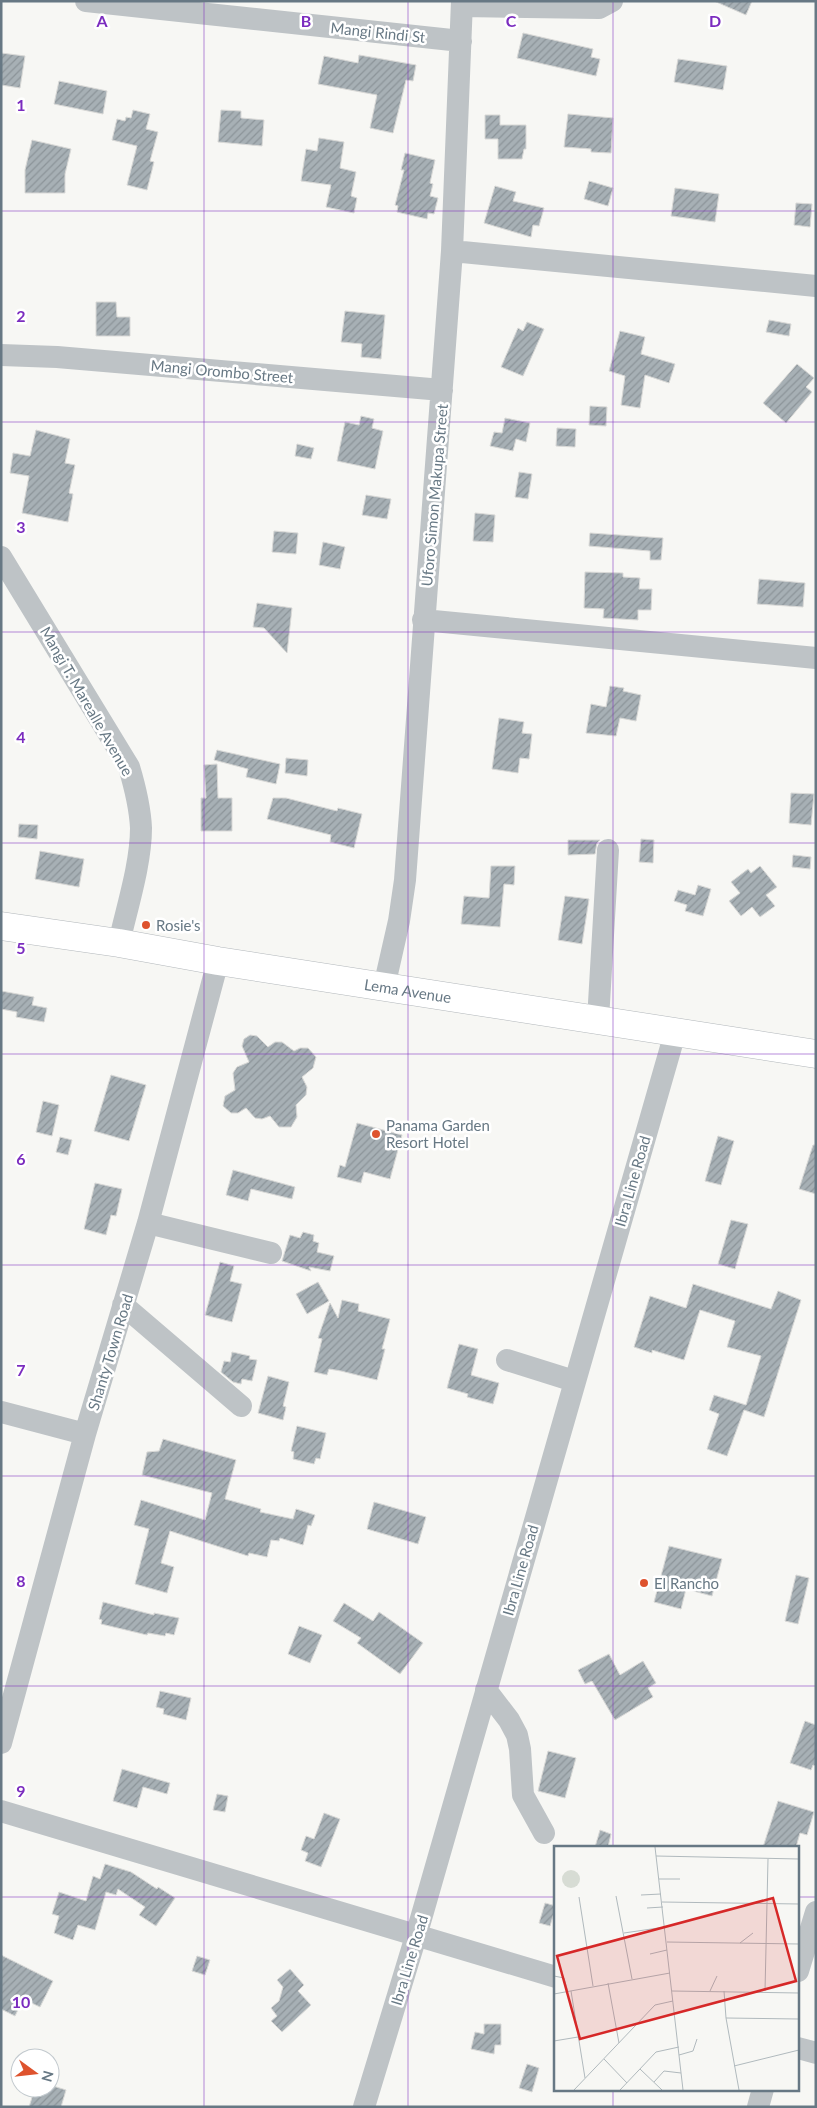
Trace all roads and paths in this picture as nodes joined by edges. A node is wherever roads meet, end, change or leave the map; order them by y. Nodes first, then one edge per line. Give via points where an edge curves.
1 (86, 1) edge
2 (612, 1) edge
3 (462, 4) edge
4 (461, 41) junction
5 (452, 251) junction
6 (816, 286) edge
7 (1, 355) edge
8 (442, 390) junction
9 (1, 558) edge
10 (424, 620) junction
11 (816, 658) edge
12 (608, 850) dead end
13 (1, 926) edge
14 (119, 943) junction
15 (218, 961) junction
16 (384, 987) junction
17 (598, 1020) junction
18 (675, 1033) junction
19 (816, 1054) edge
20 (148, 1223) junction
21 (271, 1253) dead end
22 (124, 1305) junction
23 (506, 1360) dead end
24 (574, 1380) junction
25 (241, 1406) dead end
26 (1, 1412) edge
27 (85, 1434) junction
28 (486, 1690) junction
29 (1, 1743) edge
30 (1, 1811) edge
31 (544, 1833) dead end
32 (816, 1912) edge
33 (416, 1936) junction
34 (802, 1946) edge
35 (800, 1958) edge
36 (554, 1976) edge
37 (800, 2049) edge
38 (816, 2053) edge
39 (763, 2090) edge
40 (364, 2107) edge
41 (758, 2107) edge

1 - 4 street, Mangi Rindi St
2 - 3 street via 599,8
3 - 4 street, Uforo Simon Makupa Street
4 - 5 street, Uforo Simon Makupa Street
5 - 6 street
5 - 8 street, Uforo Simon Makupa Street
7 - 8 street, Mangi Orombo Street
8 - 10 street, Uforo Simon Makupa Street
9 - 14 street, Mangi T. Marealle Avenue via 129,767 135,785 141,829 138,858
10 - 11 street
10 - 16 street, Uforo Simon Makupa Street via 404,880 399,921
12 - 17 street
13 - 14 main road, Lema Avenue
14 - 15 main road, Lema Avenue
15 - 16 main road, Lema Avenue
15 - 20 street, Shanty Town Road
16 - 17 main road, Lema Avenue
17 - 18 main road, Lema Avenue
18 - 19 main road, Lema Avenue
18 - 24 street, Ibra Line Road
20 - 21 street
20 - 22 street, Shanty Town Road
22 - 25 street
22 - 27 street, Shanty Town Road
23 - 24 street
24 - 28 street, Ibra Line Road
26 - 27 street
27 - 29 street, Shanty Town Road
28 - 31 street via 517,1735 523,1795
28 - 33 street, Ibra Line Road
30 - 33 street
32 - 34 street
33 - 36 street
33 - 40 street, Ibra Line Road
34 - 35 street
37 - 38 street
39 - 41 street

